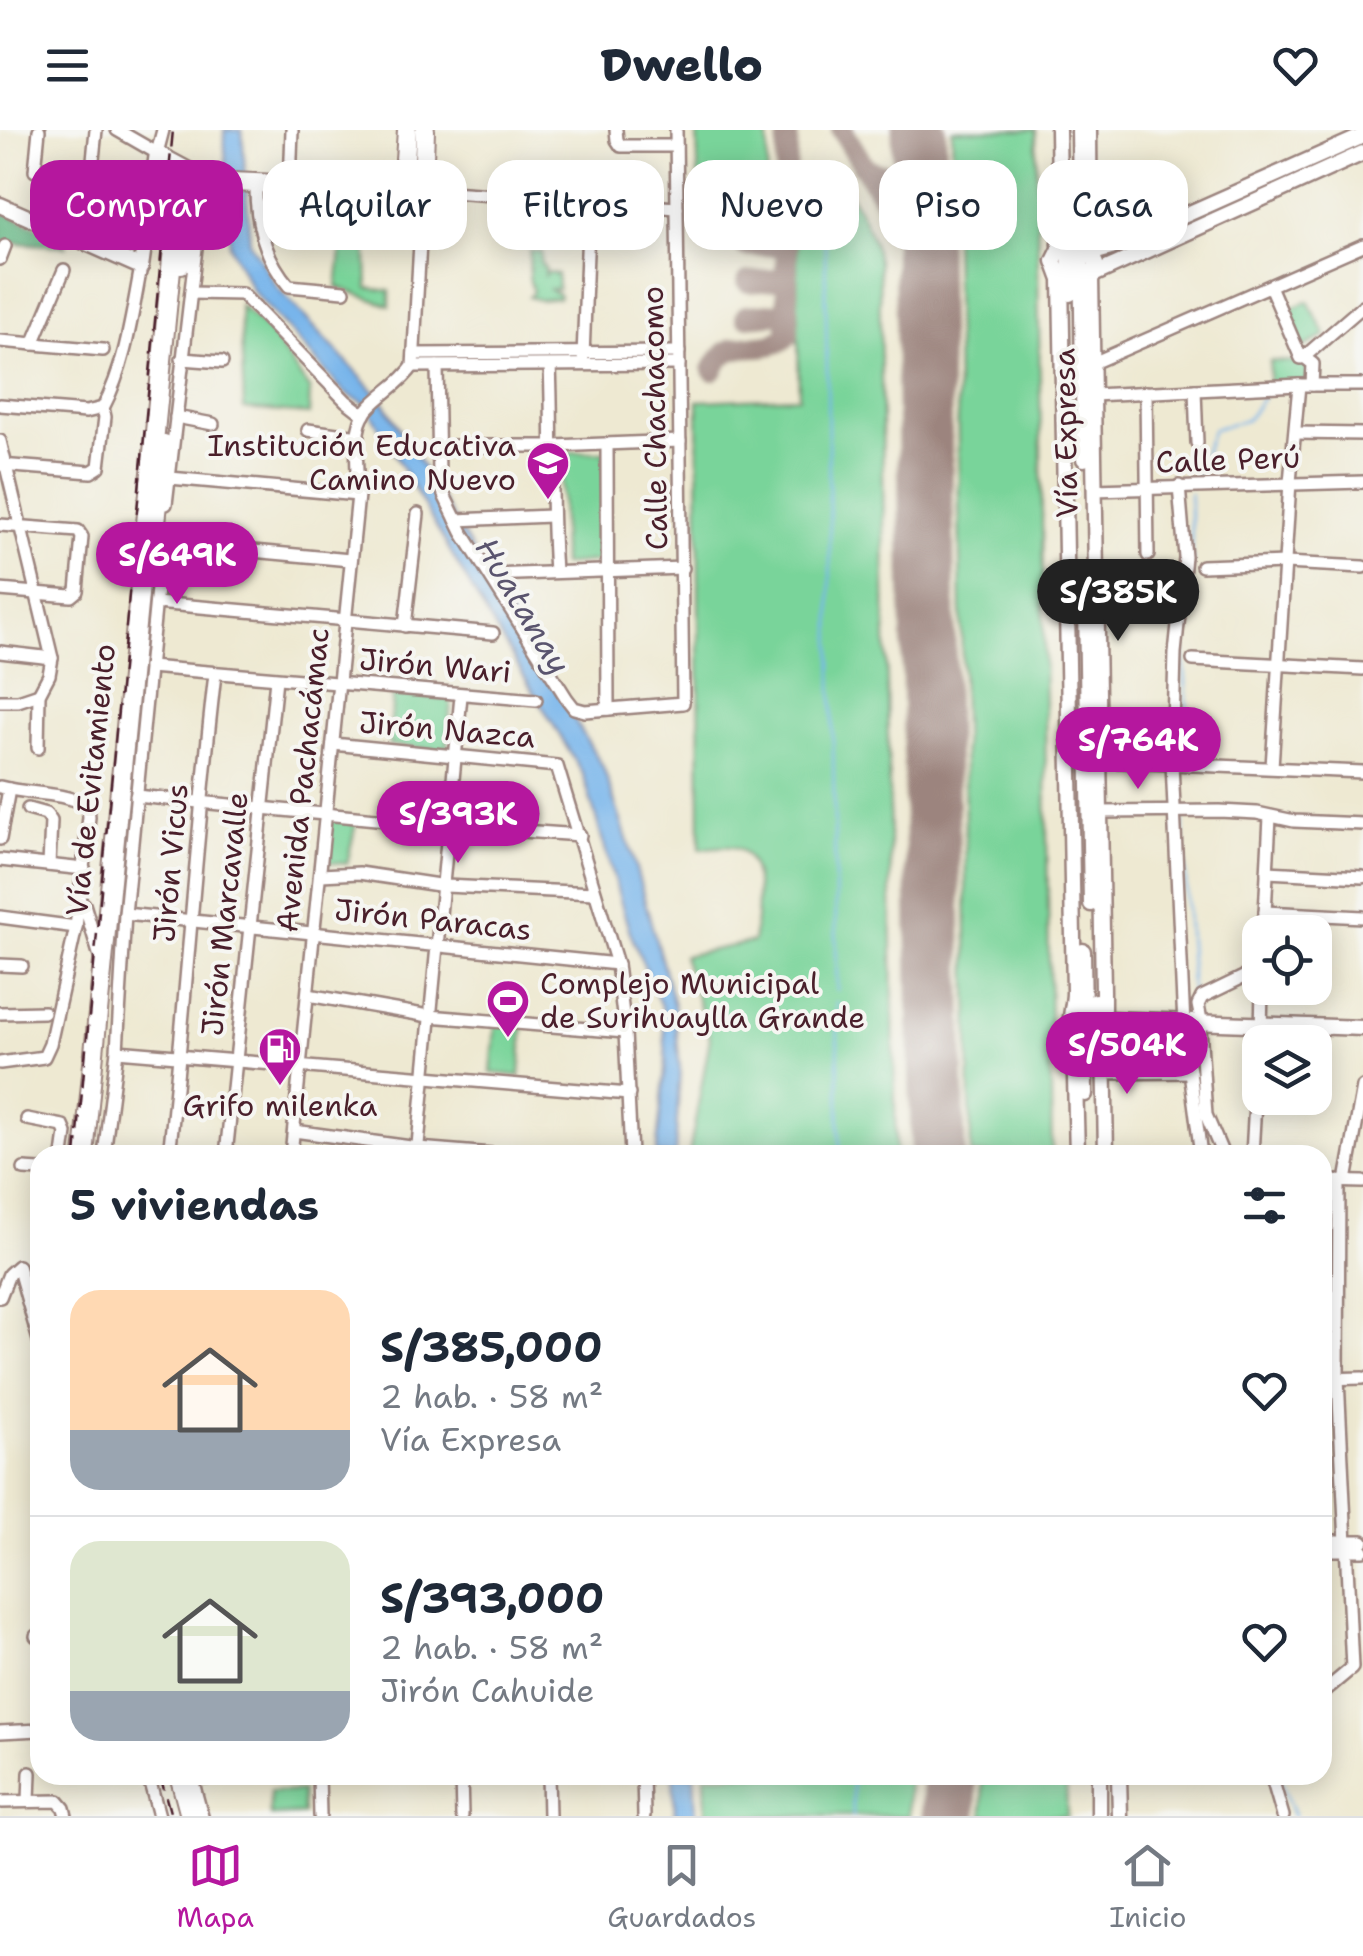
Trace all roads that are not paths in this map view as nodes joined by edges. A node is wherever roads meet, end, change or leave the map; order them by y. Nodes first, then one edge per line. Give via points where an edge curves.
1 (38, 130) edge
2 (96, 130) edge
3 (116, 130) edge
4 (163, 130) edge
5 (292, 130) edge
6 (616, 130) edge
7 (676, 130) edge
8 (1058, 130) edge
9 (1067, 130) edge
10 (1079, 130) edge
11 (1089, 130) edge
12 (416, 134) edge
13 (1363, 136) edge
14 (676, 146) junction
15 (1363, 152) edge
16 (157, 153) junction
17 (36, 160) edge
18 (93, 160) edge
19 (172, 160) edge
20 (291, 160) edge
21 (410, 160) edge
22 (419, 160) edge
23 (1063, 160) edge
24 (1070, 160) edge
25 (1079, 160) edge
26 (1086, 160) edge
27 (243, 182) edge
28 (253, 182) junction
29 (263, 183) edge
30 (0, 206) edge
31 (664, 207) edge
32 (677, 208) junction
33 (1188, 214) edge
34 (1363, 245) edge
35 (6, 246) dead end
36 (172, 250) edge
37 (184, 250) edge
38 (197, 250) edge
39 (419, 250) edge
40 (587, 250) edge
41 (1075, 250) edge
42 (1081, 250) edge
43 (0, 260) edge
44 (141, 266) junction
45 (64, 270) dead end
46 (1079, 280) junction
47 (1270, 286) junction
48 (344, 291) dead end
49 (191, 293) junction
50 (1363, 306) edge
51 (0, 341) edge
52 (33, 344) junction
53 (102, 350) dead end
54 (584, 358) junction
55 (679, 358) junction
56 (182, 359) junction
57 (413, 360) junction
58 (1309, 360) junction
59 (222, 362) dead end
60 (1093, 363) junction
61 (437, 366) junction
62 (550, 366) junction
63 (1306, 385) junction
64 (1363, 386) edge
65 (1195, 390) junction
66 (1146, 392) junction
67 (1094, 395) junction
68 (0, 404) edge
69 (103, 408) junction
70 (365, 413) junction
71 (176, 417) junction
72 (213, 424) dead end
73 (308, 430) dead end
74 (1296, 433) junction
75 (1363, 434) edge
76 (359, 437) junction
77 (0, 441) edge
78 (680, 441) junction
79 (1197, 443) dead end
80 (607, 445) junction
81 (438, 446) junction
82 (554, 446) junction
83 (2, 465) edge
84 (170, 478) junction
85 (1290, 482) junction
86 (1363, 482) edge
87 (1188, 486) junction
88 (1147, 488) junction
89 (1094, 490) junction
90 (358, 495) junction
91 (418, 514) dead end
92 (551, 516) junction
93 (456, 520) junction
94 (0, 525) edge
95 (20, 526) junction
96 (158, 542) junction
97 (1148, 555) dead end
98 (350, 560) junction
99 (1285, 564) junction
100 (1202, 566) dead end
101 (682, 568) junction
102 (1363, 568) edge
103 (608, 570) junction
104 (1080, 570) junction
105 (555, 572) junction
106 (492, 575) junction
107 (0, 590) edge
108 (38, 594) junction
109 (1066, 600) junction
110 (1096, 602) junction
111 (156, 604) junction
112 (345, 621) junction
113 (405, 626) junction
114 (493, 633) dead end
115 (0, 652) edge
116 (52, 658) junction
117 (1193, 660) dead end
118 (1279, 662) junction
119 (149, 667) junction
120 (1363, 669) edge
121 (215, 674) junction
122 (276, 678) junction
123 (1068, 681) junction
124 (1096, 681) junction
125 (338, 682) junction
126 (39, 694) junction
127 (461, 696) junction
128 (536, 700) dead end
129 (0, 701) edge
130 (608, 708) junction
131 (1082, 714) junction
132 (333, 744) junction
133 (38, 748) dead end
134 (454, 757) junction
135 (1098, 760) junction
136 (1180, 763) junction
137 (1272, 767) junction
138 (1363, 772) edge
139 (4, 788) edge
140 (136, 796) junction
141 (200, 800) junction
142 (262, 808) junction
143 (28, 809) dead end
144 (324, 812) junction
145 (1099, 812) junction
146 (1180, 813) junction
147 (1270, 817) junction
148 (1363, 824) edge
149 (449, 826) junction
150 (580, 834) junction
151 (0, 839) edge
152 (0, 860) edge
153 (50, 864) junction
154 (84, 869) junction
155 (1267, 872) junction
156 (320, 874) junction
157 (1363, 878) edge
158 (84, 884) junction
159 (445, 886) junction
160 (595, 892) junction
161 (1265, 912) junction
162 (125, 914) junction
163 (1265, 915) edge
164 (1363, 917) edge
165 (2, 920) edge
166 (192, 920) junction
167 (249, 926) junction
168 (76, 927) junction
169 (312, 931) junction
170 (438, 947) junction
171 (101, 960) junction
172 (617, 964) junction
173 (0, 965) edge
174 (22, 966) dead end
175 (1242, 978) edge
176 (308, 994) junction
177 (44, 1012) dead end
178 (0, 1014) edge
179 (429, 1016) junction
180 (1192, 1023) junction
181 (1093, 1026) junction
182 (1242, 1026) edge
183 (1332, 1028) edge
184 (1363, 1028) edge
185 (625, 1032) junction
186 (1332, 1033) edge
187 (1363, 1036) edge
188 (117, 1051) junction
189 (180, 1056) junction
190 (234, 1060) junction
191 (0, 1063) edge
192 (302, 1066) junction
193 (1190, 1072) junction
194 (1104, 1073) junction
195 (424, 1076) junction
196 (1363, 1087) edge
197 (628, 1094) junction
198 (1254, 1115) edge
199 (27, 1119) dead end
200 (294, 1130) junction
201 (64, 1145) edge
202 (85, 1145) edge
203 (95, 1145) edge
204 (105, 1145) edge
205 (170, 1145) edge
206 (227, 1145) edge
207 (292, 1145) edge
208 (382, 1145) edge
209 (418, 1145) edge
210 (630, 1145) edge
211 (1078, 1145) edge
212 (1087, 1145) edge
213 (1097, 1145) edge
214 (1106, 1145) edge
215 (1200, 1145) edge
216 (1219, 1145) edge
217 (1253, 1145) edge
218 (24, 1170) dead end
219 (30, 1170) edge
220 (1332, 1181) edge
221 (1343, 1181) junction
222 (1363, 1182) edge
223 (1332, 1272) edge
224 (0, 1297) edge
225 (30, 1306) edge
226 (1332, 1324) edge
227 (1332, 1378) edge
228 (1338, 1378) junction
229 (1363, 1378) edge
230 (1363, 1541) edge
231 (1332, 1543) edge
232 (1347, 1544) junction
233 (1332, 1548) edge
234 (1363, 1550) edge
235 (1332, 1684) edge
236 (30, 1730) edge
237 (0, 1732) edge
238 (30, 1773) dead end
239 (150, 1785) edge
240 (172, 1785) edge
241 (188, 1785) edge
242 (190, 1785) edge
243 (320, 1785) edge
244 (462, 1785) edge
245 (548, 1785) edge
246 (644, 1785) edge
247 (1089, 1785) edge
248 (1098, 1785) edge
249 (1110, 1785) edge
250 (1119, 1785) edge
251 (1274, 1785) edge
252 (29, 1800) junction
253 (0, 1802) edge
254 (157, 1815) edge
255 (66, 1816) edge
256 (180, 1816) edge
257 (190, 1816) edge
258 (202, 1816) edge
259 (320, 1816) edge
260 (462, 1816) edge
261 (550, 1816) edge
262 (644, 1816) edge
263 (1090, 1816) edge
264 (1100, 1816) edge
265 (1110, 1816) edge
266 (1120, 1816) edge
267 (1283, 1816) edge

1 - 17 street
2 - 18 street
3 - 16 street
4 - 16 street
5 - 20 street
6 - 14 street via 622,146
7 - 14 street, Calle Chachacomo
8 - 23 main road, Vía Expresa
9 - 24 main road, Vía Expresa
10 - 25 main road, Vía Expresa
11 - 26 main road, Vía Expresa
12 - 21 highway
12 - 22 highway
13 - 33 main road
14 - 32 street, Calle Chachacomo
15 - 46 main road
16 - 19 main road
16 - 44 main road
27 - 28 highway
28 - 29 highway
28 - 48 street via 261,233 280,276 289,286
30 - 44 main road
31 - 32 street
32 - 55 street, Calle Chachacomo
34 - 47 street
35 - 43 street
36 - 171 highway, Vía de Evitamiento
37 - 96 highway, Vía de Evitamiento
38 - 49 street
39 - 57 street
40 - 54 street
41 - 46 main road, Vía Expresa via 1054,261
42 - 46 main road, Vía Expresa via 1096,264
44 - 69 street via 115,384
45 - 52 street
46 - 60 main road, Vía Expresa
46 - 104 main road, Vía Expresa
46 - 109 main road, Vía Expresa
47 - 58 street via 1301,358
47 - 60 street
49 - 56 street
49 - 70 street via 242,294
50 - 58 street
51 - 52 street
52 - 53 street
54 - 55 street
54 - 57 street
54 - 62 street
55 - 78 street, Calle Chachacomo
56 - 59 street
56 - 71 street
57 - 61 street
57 - 70 street via 404,380
58 - 63 street
60 - 67 main road, Vía Expresa
61 - 62 street
61 - 81 street
62 - 82 street
63 - 64 street
63 - 65 street
63 - 74 street
65 - 66 street
65 - 79 street
66 - 67 street
66 - 88 street
67 - 89 main road, Vía Expresa
68 - 69 street
69 - 83 street via 96,471
70 - 76 street, Avenida Pachacámac
71 - 72 street
71 - 84 street
73 - 76 street
74 - 75 street
74 - 85 street
76 - 90 street, Avenida Pachacámac
77 - 83 street
78 - 80 street
78 - 101 street, Calle Chachacomo
80 - 82 street
80 - 103 street
81 - 82 street
81 - 93 street via 441,485
82 - 92 street
83 - 95 street
84 - 90 street
84 - 96 street
85 - 86 street, Calle Perú
85 - 87 street, Calle Perú
85 - 99 street
87 - 88 street, Calle Perú
87 - 136 street via 1175,653
88 - 89 street, Calle Perú
88 - 97 street
89 - 110 main road, Vía Expresa
90 - 98 street, Avenida Pachacámac
91 - 113 street
92 - 93 street
92 - 105 street
93 - 106 street
94 - 95 street
95 - 108 street
95 - 108 street via 82,537 77,592
96 - 98 street
96 - 111 street
96 - 203 highway, Vía de Evitamiento
98 - 112 street, Avenida Pachacámac
99 - 100 street
99 - 102 street
99 - 118 street
101 - 103 street
101 - 130 street, Calle Chachacomo via 681,704
103 - 105 street
103 - 130 street
104 - 109 main road
104 - 110 main road
104 - 131 main road, Vía Expresa
105 - 106 street
106 - 130 street via 574,708
107 - 108 street
108 - 116 street
109 - 123 main road, Vía Expresa
110 - 124 main road, Vía Expresa
111 - 112 street
111 - 119 street
112 - 113 street
112 - 125 street, Avenida Pachacámac
113 - 114 street
115 - 116 street
116 - 126 street
117 - 118 street
118 - 120 street
118 - 137 street
119 - 121 street, Jirón Wari
119 - 140 street
121 - 122 street, Jirón Wari
121 - 141 street, Jirón Vicus
122 - 125 street, Jirón Wari
122 - 142 street, Jirón Marcavalle
123 - 131 main road
123 - 181 main road, Vía Expresa
124 - 131 main road
124 - 135 main road, Vía Expresa
125 - 127 street, Jirón Wari
125 - 132 street, Avenida Pachacámac
126 - 129 street
126 - 133 street
127 - 128 street, Jirón Wari
127 - 134 street
131 - 181 main road, Vía Expresa
132 - 134 street, Jirón Nazca
132 - 144 street, Avenida Pachacámac
134 - 149 street
134 - 150 street, Jirón Nazca via 557,766
135 - 136 street
135 - 145 main road, Vía Expresa
136 - 137 street
136 - 146 street
137 - 138 street
139 - 151 street
139 - 154 street via 45,791 88,805
140 - 141 street
140 - 162 street
141 - 142 street
141 - 166 street, Jirón Vicus
142 - 144 street
142 - 167 street, Jirón Marcavalle
143 - 153 street via 50,821
144 - 149 street
144 - 156 street, Avenida Pachacámac
145 - 146 street
145 - 181 main road, Vía Expresa
146 - 147 street
146 - 180 street
147 - 148 street
147 - 155 street
149 - 150 street
149 - 159 street
150 - 160 street
152 - 153 street
153 - 154 street
154 - 158 street
155 - 157 street
155 - 161 street
156 - 159 street
156 - 169 street, Avenida Pachacámac
158 - 168 street
158 - 171 street via 85,913
159 - 160 street
159 - 170 street
160 - 172 street
161 - 163 street
161 - 164 street
162 - 166 street, Jirón Paracas
162 - 188 street
165 - 168 street
166 - 167 street, Jirón Paracas
166 - 189 street, Jirón Vicus
167 - 169 street, Jirón Paracas
167 - 190 street, Jirón Marcavalle
168 - 191 street via 44,1057
169 - 170 street, Jirón Paracas
169 - 176 street, Avenida Pachacámac
170 - 172 street, Jirón Paracas
170 - 179 street
171 - 202 highway, Vía de Evitamiento
172 - 185 street
173 - 174 street
175 - 180 street via 1202,997
176 - 179 street
176 - 192 street, Avenida Pachacámac
177 - 178 street
179 - 185 street
179 - 195 street
180 - 181 main road
180 - 182 main road
180 - 193 street
180 - 216 street via 1206,1115
181 - 194 main road, Vía Expresa
181 - 211 main road, Vía Expresa
181 - 212 main road, Vía Expresa
181 - 213 main road, Vía Expresa
183 - 184 main road
185 - 197 street
186 - 187 main road
188 - 189 street
188 - 204 street
189 - 190 street
189 - 205 street, Jirón Vicus
190 - 192 street
190 - 206 street, Jirón Marcavalle
192 - 195 street
192 - 200 street, Avenida Pachacámac
193 - 194 street
193 - 215 street
194 - 214 main road, Vía Expresa
195 - 197 street
195 - 209 street
196 - 221 street
197 - 210 street
198 - 217 street
199 - 201 street via 63,1126
200 - 207 street, Avenida Pachacámac
200 - 208 street
218 - 219 street
220 - 221 street
221 - 222 street
221 - 223 street
224 - 225 street via 18,1266
226 - 228 street
227 - 228 street
228 - 229 street
228 - 232 street
230 - 232 street
231 - 232 street
232 - 233 street
232 - 234 street
232 - 235 street via 1352,1668
236 - 237 street
238 - 252 street
239 - 254 street
240 - 256 highway
241 - 257 highway
242 - 258 street
243 - 259 street
244 - 260 street
245 - 261 street
246 - 262 street
247 - 263 main road
248 - 264 main road
249 - 265 main road
250 - 266 main road
251 - 267 street
252 - 253 street
252 - 255 street via 58,1801

